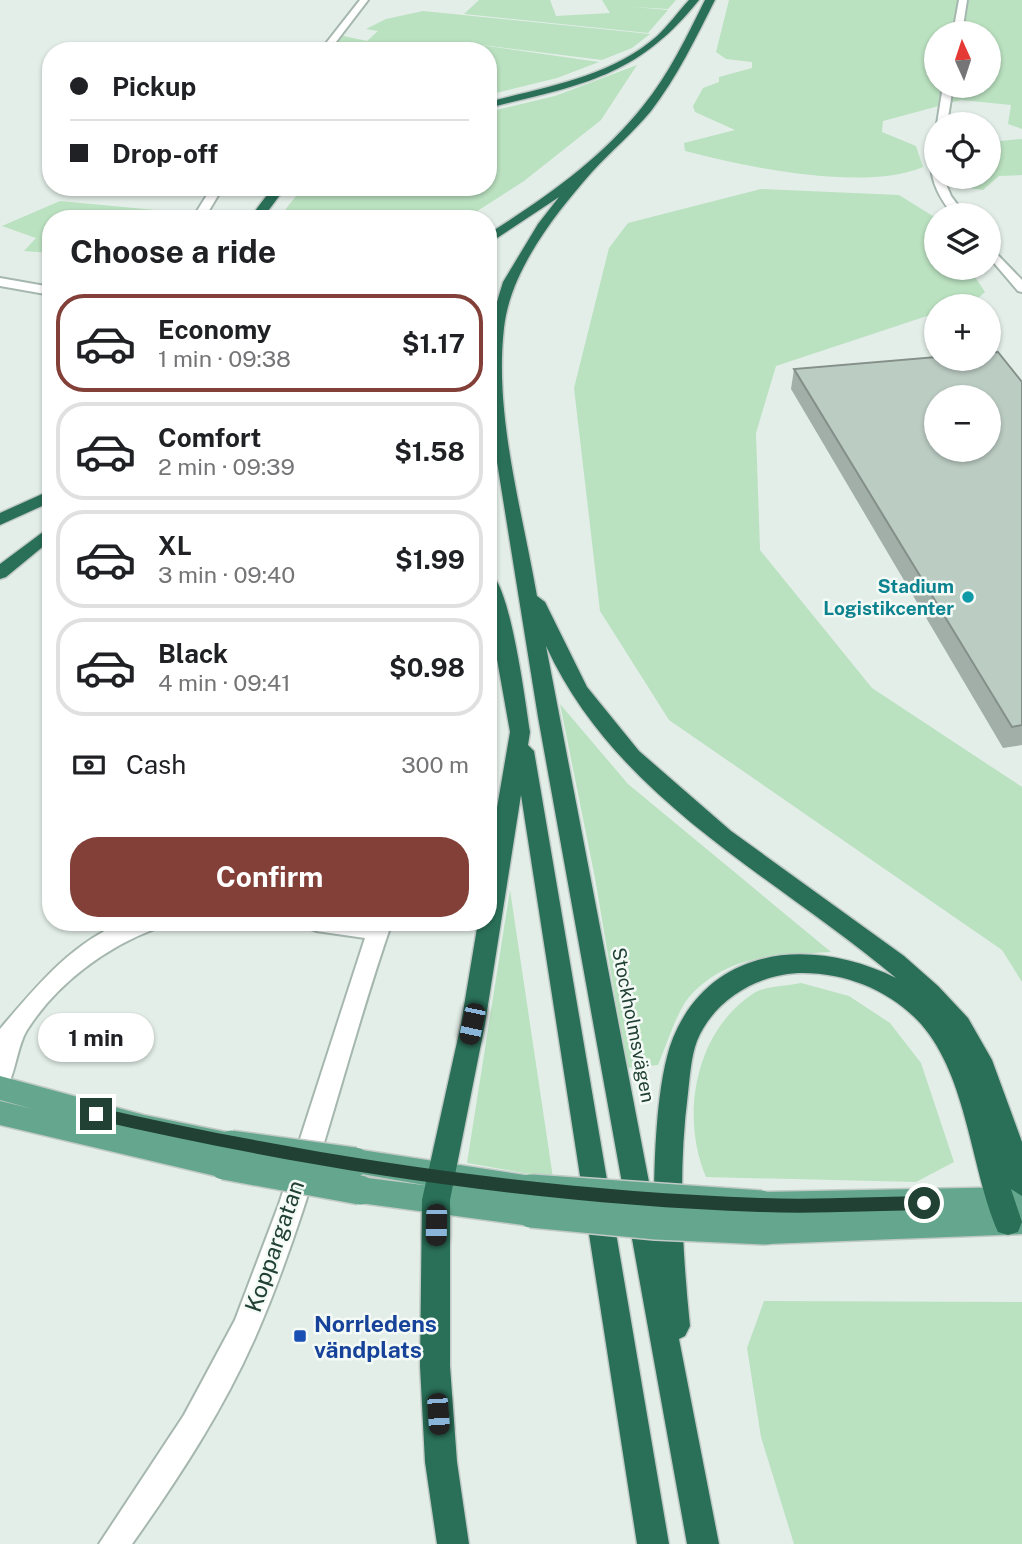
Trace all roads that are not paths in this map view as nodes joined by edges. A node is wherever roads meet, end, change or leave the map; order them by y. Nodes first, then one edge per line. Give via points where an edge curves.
1 (364, 0) edge
2 (696, 0) edge
3 (709, 0) edge
4 (963, 0) edge
5 (722, 2) dead end
6 (959, 21) edge
7 (691, 38) junction
8 (331, 42) edge
9 (497, 103) edge
10 (595, 160) junction
11 (273, 196) edge
12 (262, 210) edge
13 (497, 223) edge
14 (497, 234) edge
15 (1001, 264) edge
16 (0, 282) edge
17 (1022, 288) edge
18 (42, 289) edge
19 (497, 325) edge
20 (497, 415) edge
21 (42, 499) edge
22 (0, 520) edge
23 (42, 521) edge
24 (42, 538) edge
25 (0, 555) edge
26 (522, 570) junction
27 (0, 573) edge
28 (497, 610) edge
29 (520, 732) junction
30 (497, 872) edge
31 (128, 931) edge
32 (378, 931) edge
33 (487, 931) edge
34 (16, 1027) junction
35 (0, 1046) edge
36 (0, 1078) edge
37 (0, 1088) edge
38 (0, 1113) edge
39 (228, 1155) junction
40 (439, 1188) junction
41 (1015, 1205) edge
42 (690, 1474) junction
43 (114, 1544) edge
44 (453, 1544) edge
45 (653, 1544) edge
46 (703, 1544) edge

1 - 8 street
2 - 9 highway via 659,38 621,63
2 - 13 highway via 655,80 614,130 555,182
3 - 7 highway
4 - 6 street
5 - 7 highway
7 - 10 highway via 646,109
10 - 14 highway
10 - 19 highway, Stockholmsvägen via 526,250
11 - 12 highway
15 - 17 street
16 - 18 street
20 - 26 highway, Stockholmsvägen
21 - 22 highway
23 - 25 highway
24 - 27 highway
26 - 41 highway via 578,690 634,762 692,813 903,971 961,1028 980,1064
26 - 42 highway, Stockholmsvägen
28 - 29 highway
29 - 30 highway
29 - 45 highway
31 - 34 street via 81,956 52,982
32 - 43 street, Koppargatan via 258,1298 214,1388
33 - 40 highway
34 - 35 street
34 - 36 street
37 - 39 main road
38 - 39 main road
39 - 40 main road, bridge via 355,1162
39 - 40 main road, bridge via 360,1189
40 - 41 main road, bridge via 656,1225
40 - 44 highway via 435,1366 441,1462
41 - 42 highway via 953,1051 932,1018 902,993 866,974 824,962 784,962 734,981 705,1007 688,1033 673,1102 665,1223
42 - 46 highway, Stockholmsvägen

